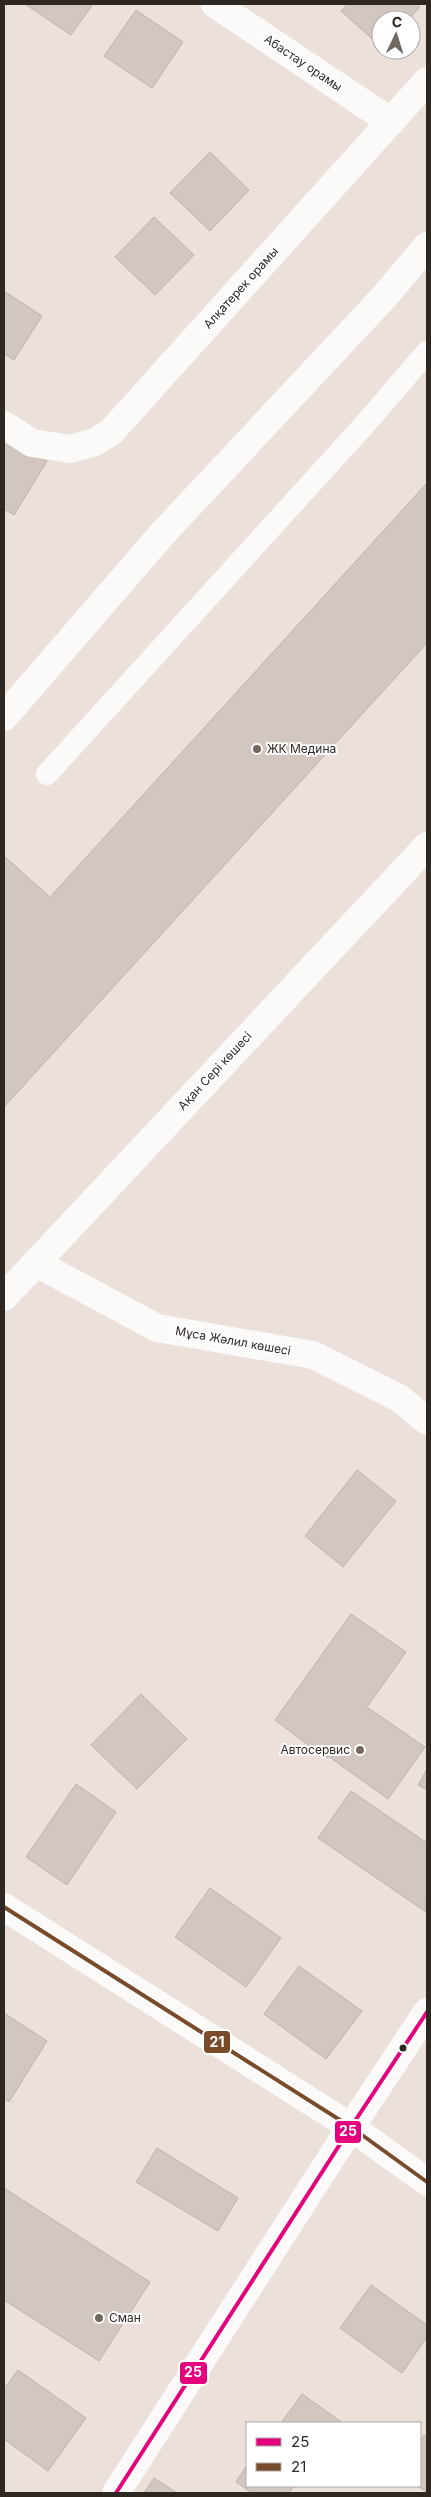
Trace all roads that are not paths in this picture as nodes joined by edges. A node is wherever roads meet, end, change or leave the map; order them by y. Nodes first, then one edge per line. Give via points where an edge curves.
1 (215, 4) edge
2 (427, 81) edge
3 (391, 122) junction
4 (427, 246) edge
5 (427, 352) edge
6 (4, 426) edge
7 (4, 717) edge
8 (47, 774) dead end
9 (427, 846) edge
10 (36, 1262) junction
11 (4, 1297) edge
12 (427, 1421) edge
13 (4, 1906) edge
14 (427, 2012) edge
15 (351, 2127) junction
16 (427, 2182) edge
17 (116, 2493) edge

1 - 3 street, Абастау орамы
2 - 3 street, Алқатерек орамы
3 - 6 street, Алқатерек орамы via 111,432 95,442 70,449 32,443
4 - 7 street via 384,297 163,533
5 - 8 lane
9 - 10 street, Ақан Сері көшесі
10 - 11 street, Ақан Сері көшесі
10 - 12 street, Мұса Жәлил көшесі via 157,1328 313,1355 399,1398
13 - 15 street
14 - 15 street
15 - 16 street
15 - 17 street

